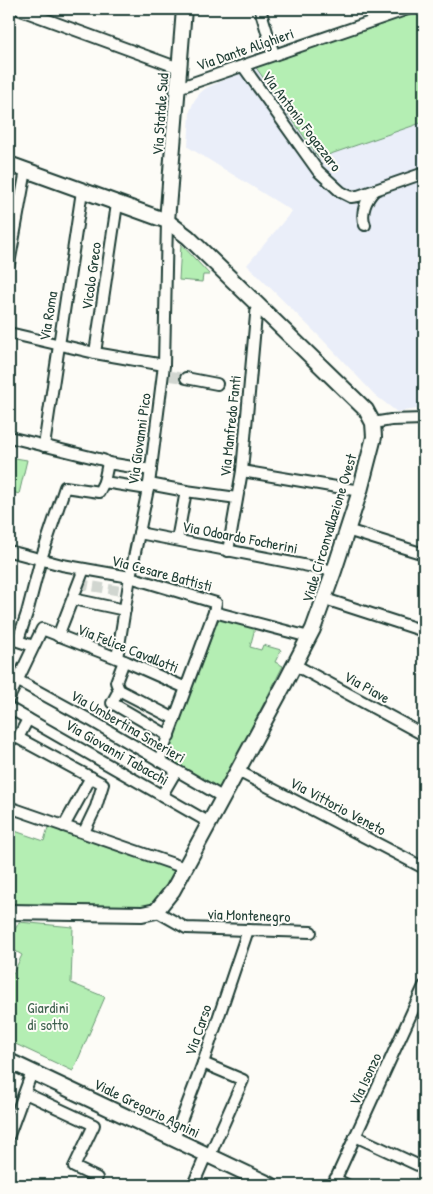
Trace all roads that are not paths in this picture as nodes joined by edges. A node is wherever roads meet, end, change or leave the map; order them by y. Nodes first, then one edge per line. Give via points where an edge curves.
1 (18, 9) edge
2 (184, 9) edge
3 (260, 9) edge
4 (408, 9) edge
5 (274, 55) junction
6 (243, 66) junction
7 (179, 68) junction
8 (178, 88) junction
9 (9, 164) edge
10 (26, 170) junction
11 (424, 173) edge
12 (82, 191) junction
13 (370, 192) junction
14 (117, 204) junction
15 (167, 221) junction
16 (365, 225) dead end
17 (9, 264) edge
18 (257, 304) junction
19 (9, 333) edge
20 (59, 344) junction
21 (95, 353) junction
22 (166, 371) junction
23 (186, 378) tunnel mouth
24 (217, 384) dead end
25 (424, 419) edge
26 (373, 423) junction
27 (9, 437) edge
28 (44, 446) junction
29 (108, 463) junction
30 (151, 470) junction
31 (242, 471) junction
32 (104, 482) junction
33 (148, 486) junction
34 (186, 491) junction
35 (360, 491) junction
36 (237, 498) junction
37 (347, 530) junction
38 (139, 533) junction
39 (177, 540) junction
40 (9, 551) edge
41 (228, 551) junction
42 (424, 554) edge
43 (41, 559) junction
44 (84, 569) junction
45 (334, 571) junction
46 (130, 577) junction
47 (72, 599) junction
48 (325, 599) junction
49 (125, 610) junction
50 (214, 612) junction
51 (424, 631) edge
52 (58, 636) junction
53 (309, 637) junction
54 (13, 639) edge
55 (33, 646) junction
56 (120, 659) junction
57 (295, 665) junction
58 (17, 680) junction
59 (186, 688) junction
60 (118, 690) junction
61 (9, 698) edge
62 (9, 708) edge
63 (175, 718) junction
64 (28, 719) junction
65 (424, 735) edge
66 (169, 736) junction
67 (159, 761) junction
68 (176, 771) junction
69 (238, 771) junction
70 (91, 777) junction
71 (162, 795) junction
72 (224, 798) junction
73 (9, 807) edge
74 (210, 823) junction
75 (64, 826) junction
76 (84, 832) junction
77 (185, 868) junction
78 (424, 868) edge
79 (156, 911) junction
80 (9, 912) edge
81 (248, 930) junction
82 (311, 932) dead end
83 (424, 986) edge
84 (9, 1060) edge
85 (203, 1063) junction
86 (32, 1072) junction
87 (25, 1093) junction
88 (9, 1135) edge
89 (355, 1136) junction
90 (174, 1139) junction
91 (208, 1156) junction
92 (424, 1168) edge
93 (97, 1178) dead end
94 (424, 1178) edge
95 (334, 1182) edge
96 (193, 1185) edge
97 (271, 1185) edge
98 (347, 1185) edge
99 (420, 1185) edge

1 - 7 street
2 - 7 main road, Via Statale Sud
3 - 5 street
4 - 5 street, Via Dante Alighieri
5 - 6 street, Via Dante Alighieri
6 - 8 street, Via Dante Alighieri
6 - 13 street, Via Antonio Fogazzaro via 318,171 334,187 352,197
7 - 8 main road, Via Statale Sud
8 - 15 main road, Via Statale Sud
9 - 10 main road
10 - 12 main road
10 - 17 street
11 - 13 street, Via Antonio Fogazzaro
12 - 14 main road
12 - 20 street, Via Roma
13 - 16 street via 362,216
14 - 15 main road
14 - 21 street, Vicolo Greco
15 - 18 main road
15 - 22 street, Via Giovanni Pico
18 - 26 main road via 366,410
18 - 31 street, Via Manfredo Fanti
19 - 20 street
20 - 21 street
20 - 28 street, Via Roma
21 - 22 street
22 - 30 street, Via Giovanni Pico
23 - 24 street
25 - 26 street
26 - 35 main road, Viale Circonvallazione Ovest via 374,437
27 - 28 street
28 - 29 street
29 - 30 street
29 - 32 street
30 - 33 street, Via Giovanni Pico
31 - 35 street
31 - 36 street, Via Manfredo Fanti
32 - 33 street
32 - 43 street via 99,492 64,487
33 - 34 street
33 - 38 street, Via Giovanni Pico
34 - 36 street
34 - 39 street
35 - 37 main road, Viale Circonvallazione Ovest
36 - 41 street, Via Manfredo Fanti
37 - 42 street
37 - 45 main road, Viale Circonvallazione Ovest
38 - 39 street, Via Odoardo Focherini
38 - 46 street, Via Giovanni Pico
39 - 41 street, Via Odoardo Focherini
40 - 43 street, Via Cesare Battisti
41 - 45 street, Via Odoardo Focherini
43 - 44 street, Via Cesare Battisti
43 - 54 street via 27,613
44 - 46 street, Via Cesare Battisti
44 - 47 street
45 - 48 main road, Viale Circonvallazione Ovest
46 - 49 street, Via Giovanni Pico
46 - 50 street, Via Cesare Battisti via 216,603
47 - 49 street
47 - 52 street
48 - 51 street
48 - 53 main road, Viale Circonvallazione Ovest
49 - 56 street, Via Giovanni Pico
50 - 53 street, Via Cesare Battisti
50 - 59 street
52 - 55 street, Via Felice Cavallotti via 42,629
52 - 56 street, Via Felice Cavallotti
53 - 57 main road, Viale Circonvallazione Ovest
54 - 55 street
55 - 58 street
56 - 59 street, Via Felice Cavallotti
56 - 60 street, Via Giovanni Pico via 116,682
57 - 65 street, Via Piave
57 - 69 main road, Viale Circonvallazione Ovest
58 - 61 street
58 - 67 street, Via Umbertina Smerieri
59 - 63 street
60 - 63 street
60 - 66 street, Via Giovanni Pico via 112,703
62 - 64 street, Via Giovanni Tabacchi
63 - 66 street
64 - 70 street via 18,738
64 - 71 street, Via Giovanni Tabacchi
66 - 67 street
67 - 68 street, Via Umbertina Smerieri
68 - 71 street
68 - 72 street, Via Umbertina Smerieri
69 - 72 main road, Viale Circonvallazione Ovest
69 - 78 street, Via Vittorio Veneto
70 - 75 street
70 - 76 street via 103,784
71 - 74 street, Via Giovanni Tabacchi
72 - 74 main road, Viale Circonvallazione Ovest
73 - 75 street
74 - 77 main road, Viale Circonvallazione Ovest
75 - 76 street
76 - 77 street
77 - 79 main road, Viale Circonvallazione Ovest
79 - 80 main road via 142,914
79 - 81 street, via Montenegro via 186,928
81 - 82 street, via Montenegro
81 - 85 street, Via Carso
83 - 89 street, Via Isonzo
84 - 86 main road, Viale Gregorio Agnini
85 - 90 street, Via Carso
85 - 91 street via 242,1080
86 - 87 street
86 - 90 main road, Viale Gregorio Agnini
87 - 88 street
87 - 93 street via 94,1125 74,1167
89 - 92 street
89 - 95 street, Via Isonzo
90 - 91 main road, Viale Gregorio Agnini
91 - 96 street
91 - 97 main road, Viale Gregorio Agnini
94 - 99 street
95 - 98 street

